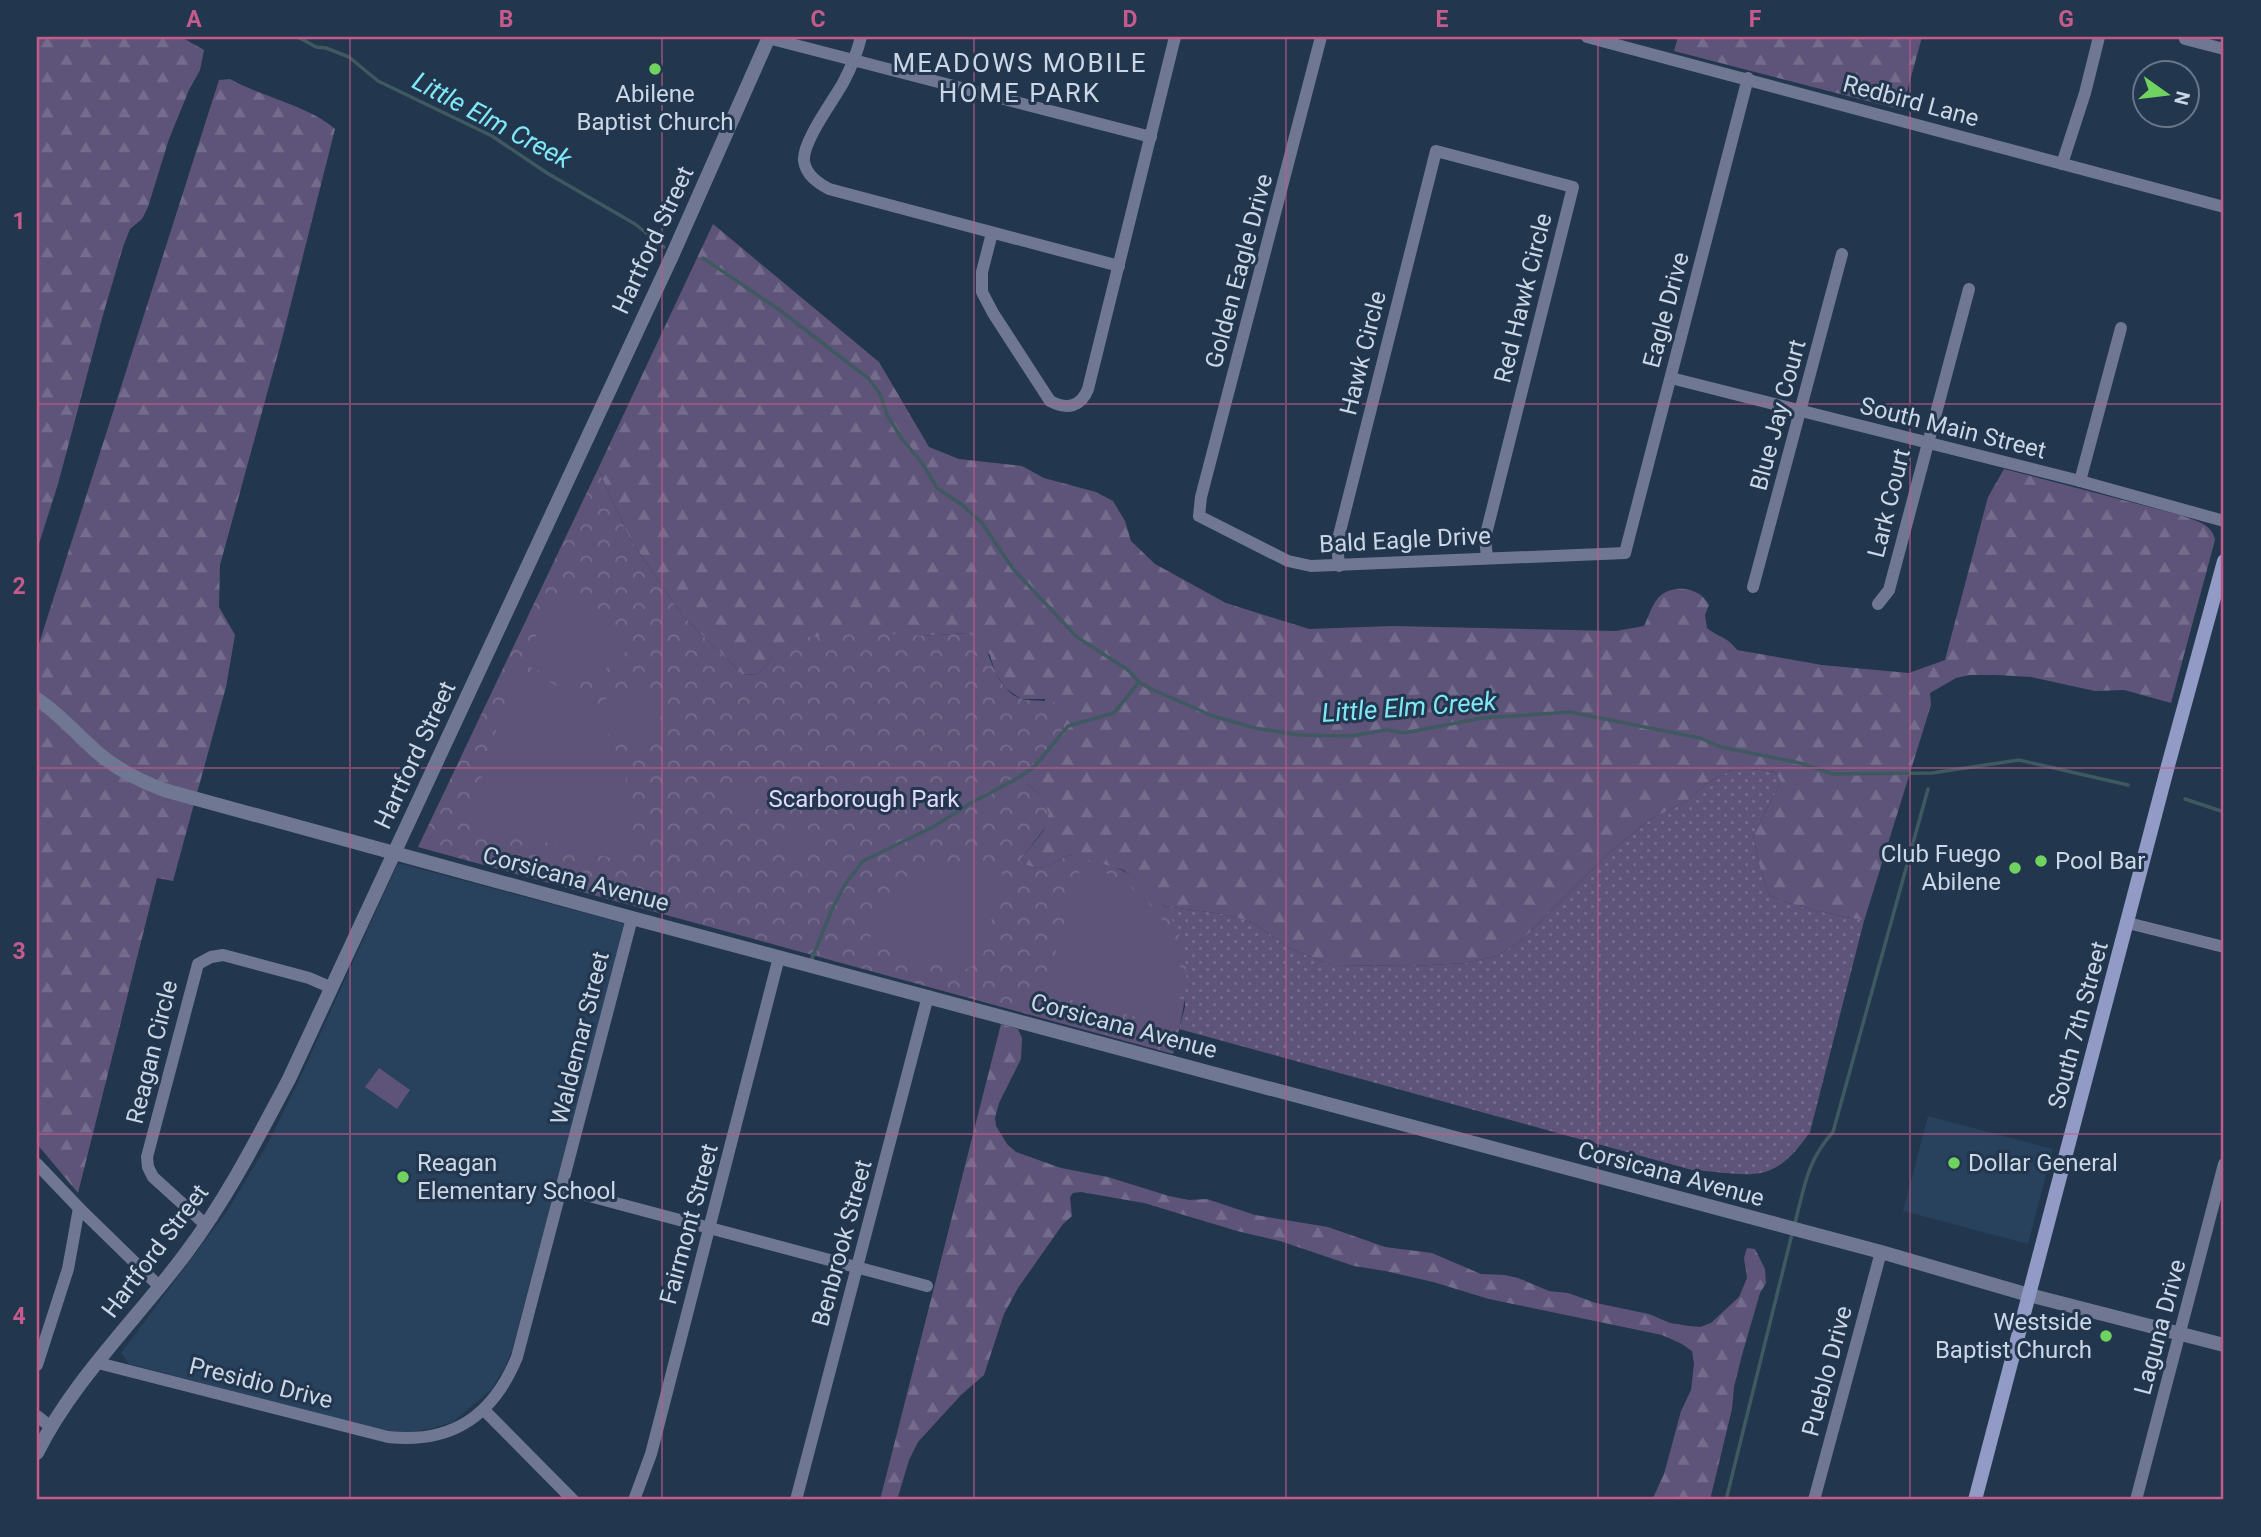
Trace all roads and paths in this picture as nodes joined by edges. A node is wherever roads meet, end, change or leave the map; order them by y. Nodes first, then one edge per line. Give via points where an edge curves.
1 (769, 37) edge
2 (861, 37) edge
3 (1175, 37) edge
4 (1321, 37) edge
5 (1587, 37) edge
6 (2099, 37) edge
7 (2185, 39) dead end
8 (2224, 49) edge
9 (854, 60) junction
10 (1748, 78) junction
11 (1151, 137) junction
12 (1436, 151) joint
13 (2062, 164) junction
14 (2224, 207) edge
15 (992, 233) junction
16 (1842, 254) dead end
17 (1119, 265) junction
18 (1969, 289) dead end
19 (2121, 328) dead end
20 (1671, 378) junction
21 (1801, 411) junction
22 (1927, 442) junction
23 (2080, 481) junction
24 (1199, 516) joint
25 (2224, 521) edge
26 (1625, 553) joint
27 (1486, 557) junction
28 (2224, 561) edge
29 (1339, 566) junction
30 (1753, 587) dead end
31 (1878, 604) dead end
32 (37, 699) edge
33 (394, 853) junction
34 (632, 918) junction
35 (2128, 923) junction
36 (2224, 947) edge
37 (779, 957) junction
38 (332, 988) junction
39 (928, 996) junction
40 (37, 1164) edge
41 (2224, 1164) edge
42 (563, 1189) junction
43 (79, 1208) junction
44 (206, 1225) junction
45 (710, 1228) junction
46 (1881, 1252) junction
47 (857, 1268) junction
48 (927, 1286) dead end
49 (160, 1287) junction
50 (2029, 1295) junction
51 (2180, 1334) junction
52 (2224, 1345) edge
53 (98, 1363) junction
54 (37, 1365) edge
55 (484, 1410) junction
56 (37, 1416) edge
57 (51, 1427) junction
58 (414, 1439) joint
59 (37, 1451) edge
60 (573, 1500) edge
61 (634, 1500) edge
62 (796, 1500) edge
63 (1814, 1500) edge
64 (1975, 1500) edge
65 (2136, 1500) edge

1 - 9 street
1 - 33 street, Hartford Street
2 - 9 street
3 - 11 street
4 - 24 street, Golden Eagle Drive
5 - 10 street, Redbird Lane
6 - 13 street
7 - 8 street
9 - 11 street
9 - 15 street via 806,147 808,172 829,189
10 - 13 street, Redbird Lane
10 - 20 street, Eagle Drive
11 - 17 street
12 - 27 street, Red Hawk Circle via 1573,187 1485,538
12 - 29 street, Hawk Circle via 1337,543
13 - 14 street, Redbird Lane
15 - 17 street
15 - 17 street via 982,292 1050,401 1059,406 1070,407 1085,398
16 - 21 street, Blue Jay Court
18 - 22 street, Lark Court
19 - 23 street
20 - 21 street, South Main Street
20 - 26 street, Eagle Drive
21 - 22 street, South Main Street
21 - 30 street, Blue Jay Court
22 - 23 street, South Main Street
22 - 31 street, Lark Court via 1889,590
23 - 25 street, South Main Street
24 - 29 street, Bald Eagle Drive via 1288,561
26 - 27 street, Bald Eagle Drive
27 - 29 street, Bald Eagle Drive
28 - 35 main road, South 7th Street
32 - 33 street, Corsicana Avenue via 99,754 141,782
33 - 34 street, Corsicana Avenue
33 - 38 street, Hartford Street
34 - 37 street, Corsicana Avenue
34 - 42 street, Waldemar Street
35 - 36 street
35 - 50 main road, South 7th Street
37 - 39 street, Corsicana Avenue
37 - 45 street, Fairmont Street
38 - 44 street, Hartford Street via 250,1154
38 - 44 street, Reagan Circle via 223,955 198,964 147,1157 153,1177
39 - 46 street, Corsicana Avenue
39 - 47 street, Benbrook Street
40 - 43 street
41 - 51 street, Laguna Drive
42 - 45 street
42 - 55 street, Waldemar Street via 517,1357 500,1391
43 - 49 street
43 - 54 street via 68,1269
44 - 49 street, Hartford Street
45 - 47 street
45 - 61 street, Fairmont Street via 651,1454
46 - 50 street, Corsicana Avenue
46 - 63 street, Pueblo Drive
47 - 48 street
47 - 62 street, Benbrook Street
49 - 53 street, Hartford Street
50 - 51 street, Corsicana Avenue
50 - 64 main road, South 7th Street
51 - 52 street, Corsicana Avenue
51 - 65 street, Laguna Drive
53 - 57 street, Hartford Street
53 - 58 street, Presidio Drive via 388,1437
55 - 58 street, Waldemar Street via 448,1431
55 - 60 street
56 - 57 street
57 - 59 street, Hartford Street

